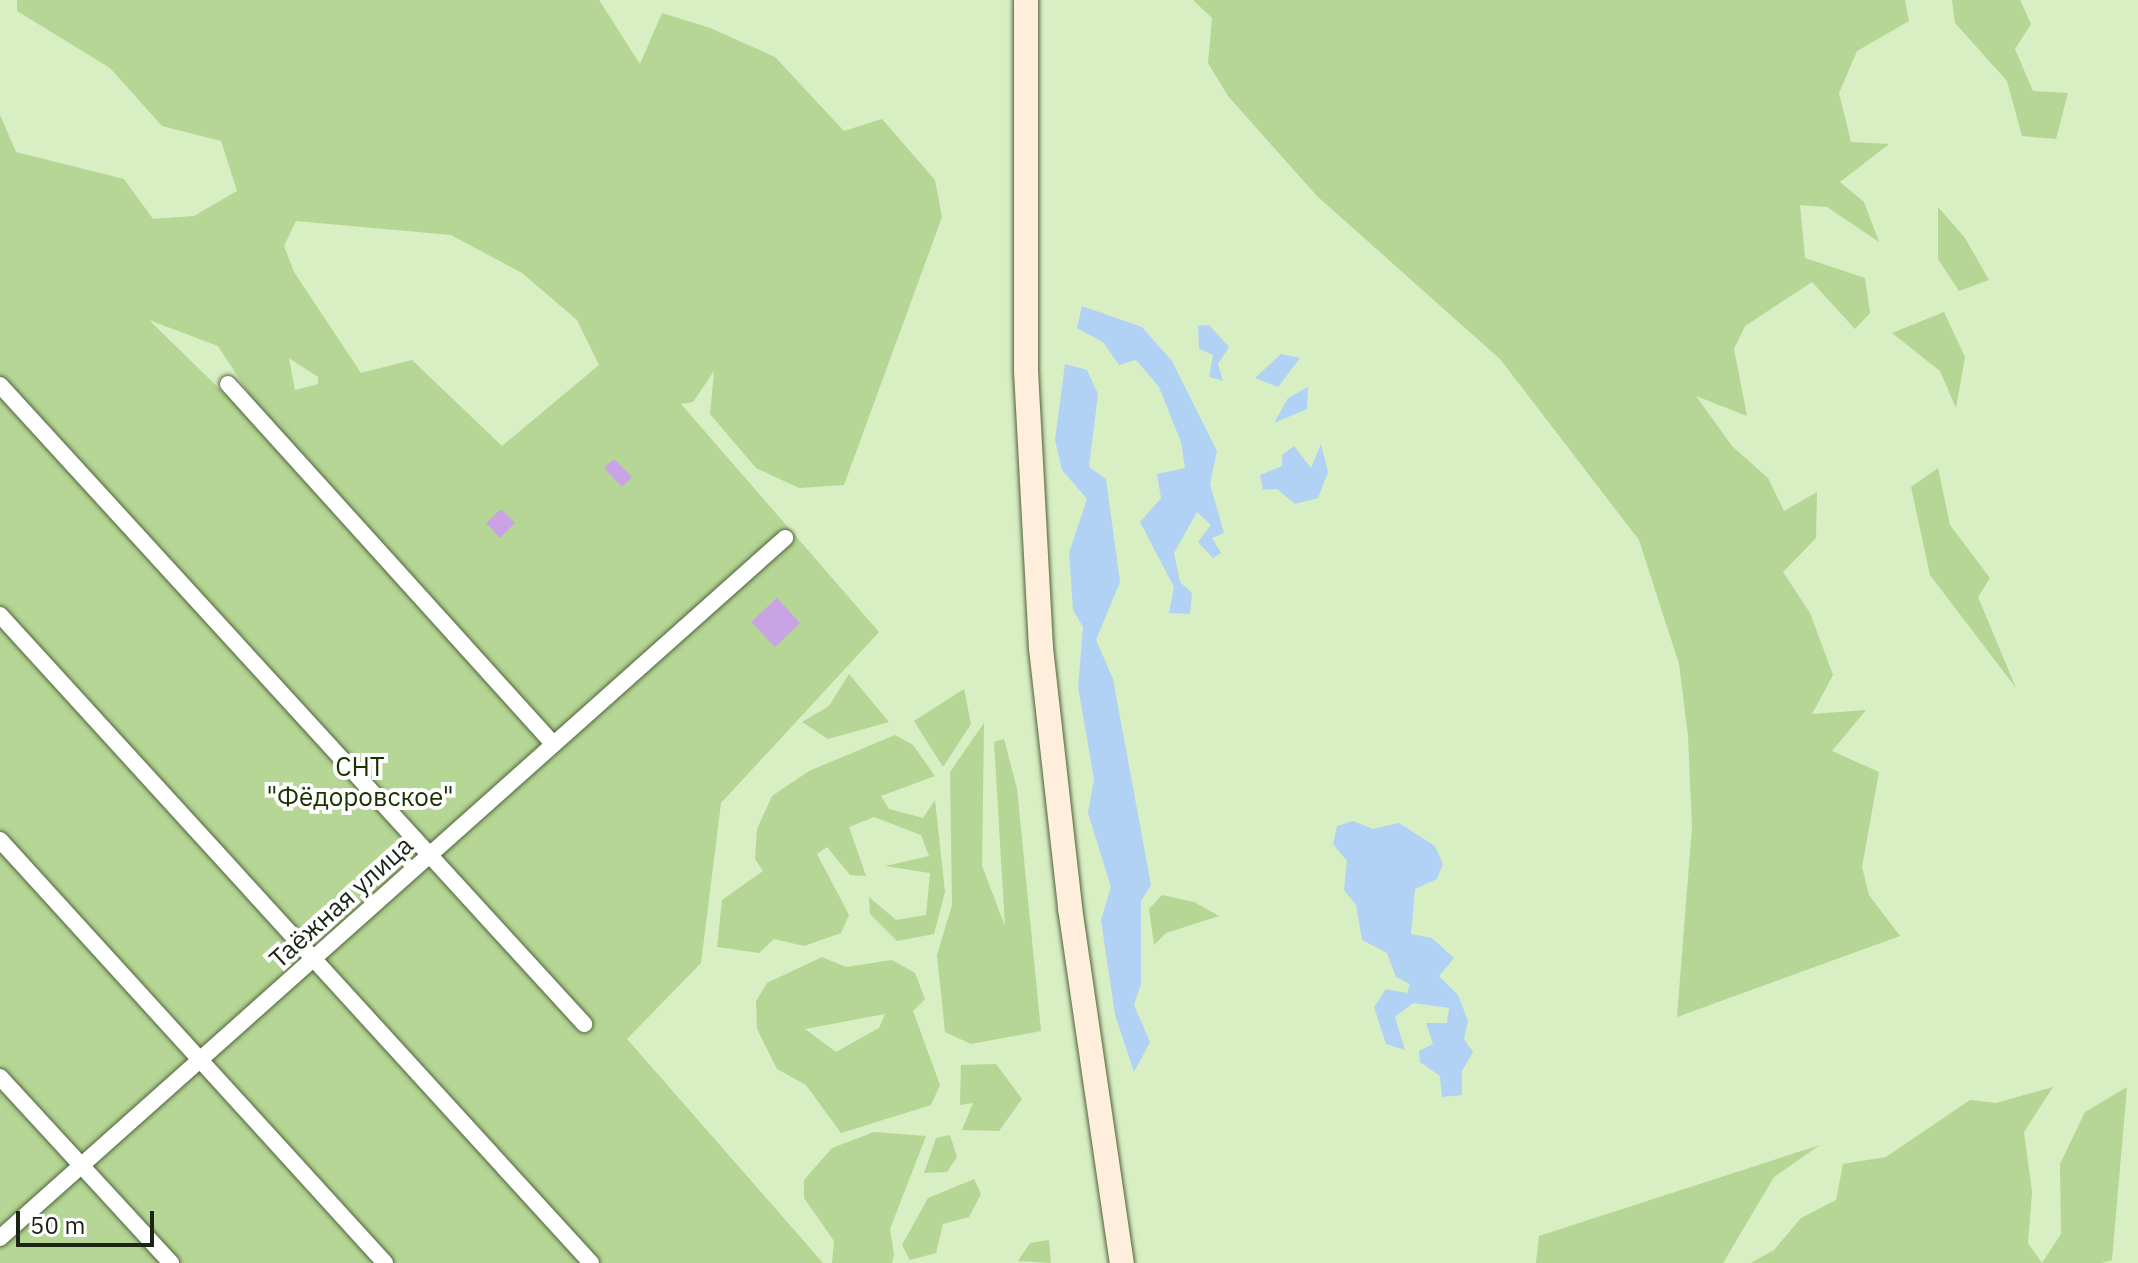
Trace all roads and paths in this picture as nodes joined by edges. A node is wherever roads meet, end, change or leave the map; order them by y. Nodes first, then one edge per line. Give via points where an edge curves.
1 (1026, 0) edge
2 (228, 384) dead end
3 (0, 385) edge
4 (785, 538) dead end
5 (0, 615) edge
6 (552, 742) junction
7 (0, 840) edge
8 (430, 855) junction
9 (312, 958) junction
10 (584, 1024) dead end
11 (201, 1060) junction
12 (0, 1077) edge
13 (82, 1165) junction
14 (0, 1238) edge
15 (171, 1263) edge
16 (385, 1263) edge
17 (591, 1263) edge
18 (1122, 1263) edge

1 - 18 main road via 1026,371 1041,648 1070,908
2 - 6 street
3 - 8 street
4 - 6 street, Таёжная улица
5 - 9 street
6 - 8 street, Таёжная улица
7 - 11 street
8 - 9 street, Таёжная улица
8 - 10 street
9 - 11 street, Таёжная улица
9 - 17 street
11 - 13 street, Таёжная улица
11 - 16 street
12 - 13 street
13 - 14 street, Таёжная улица
13 - 15 street

